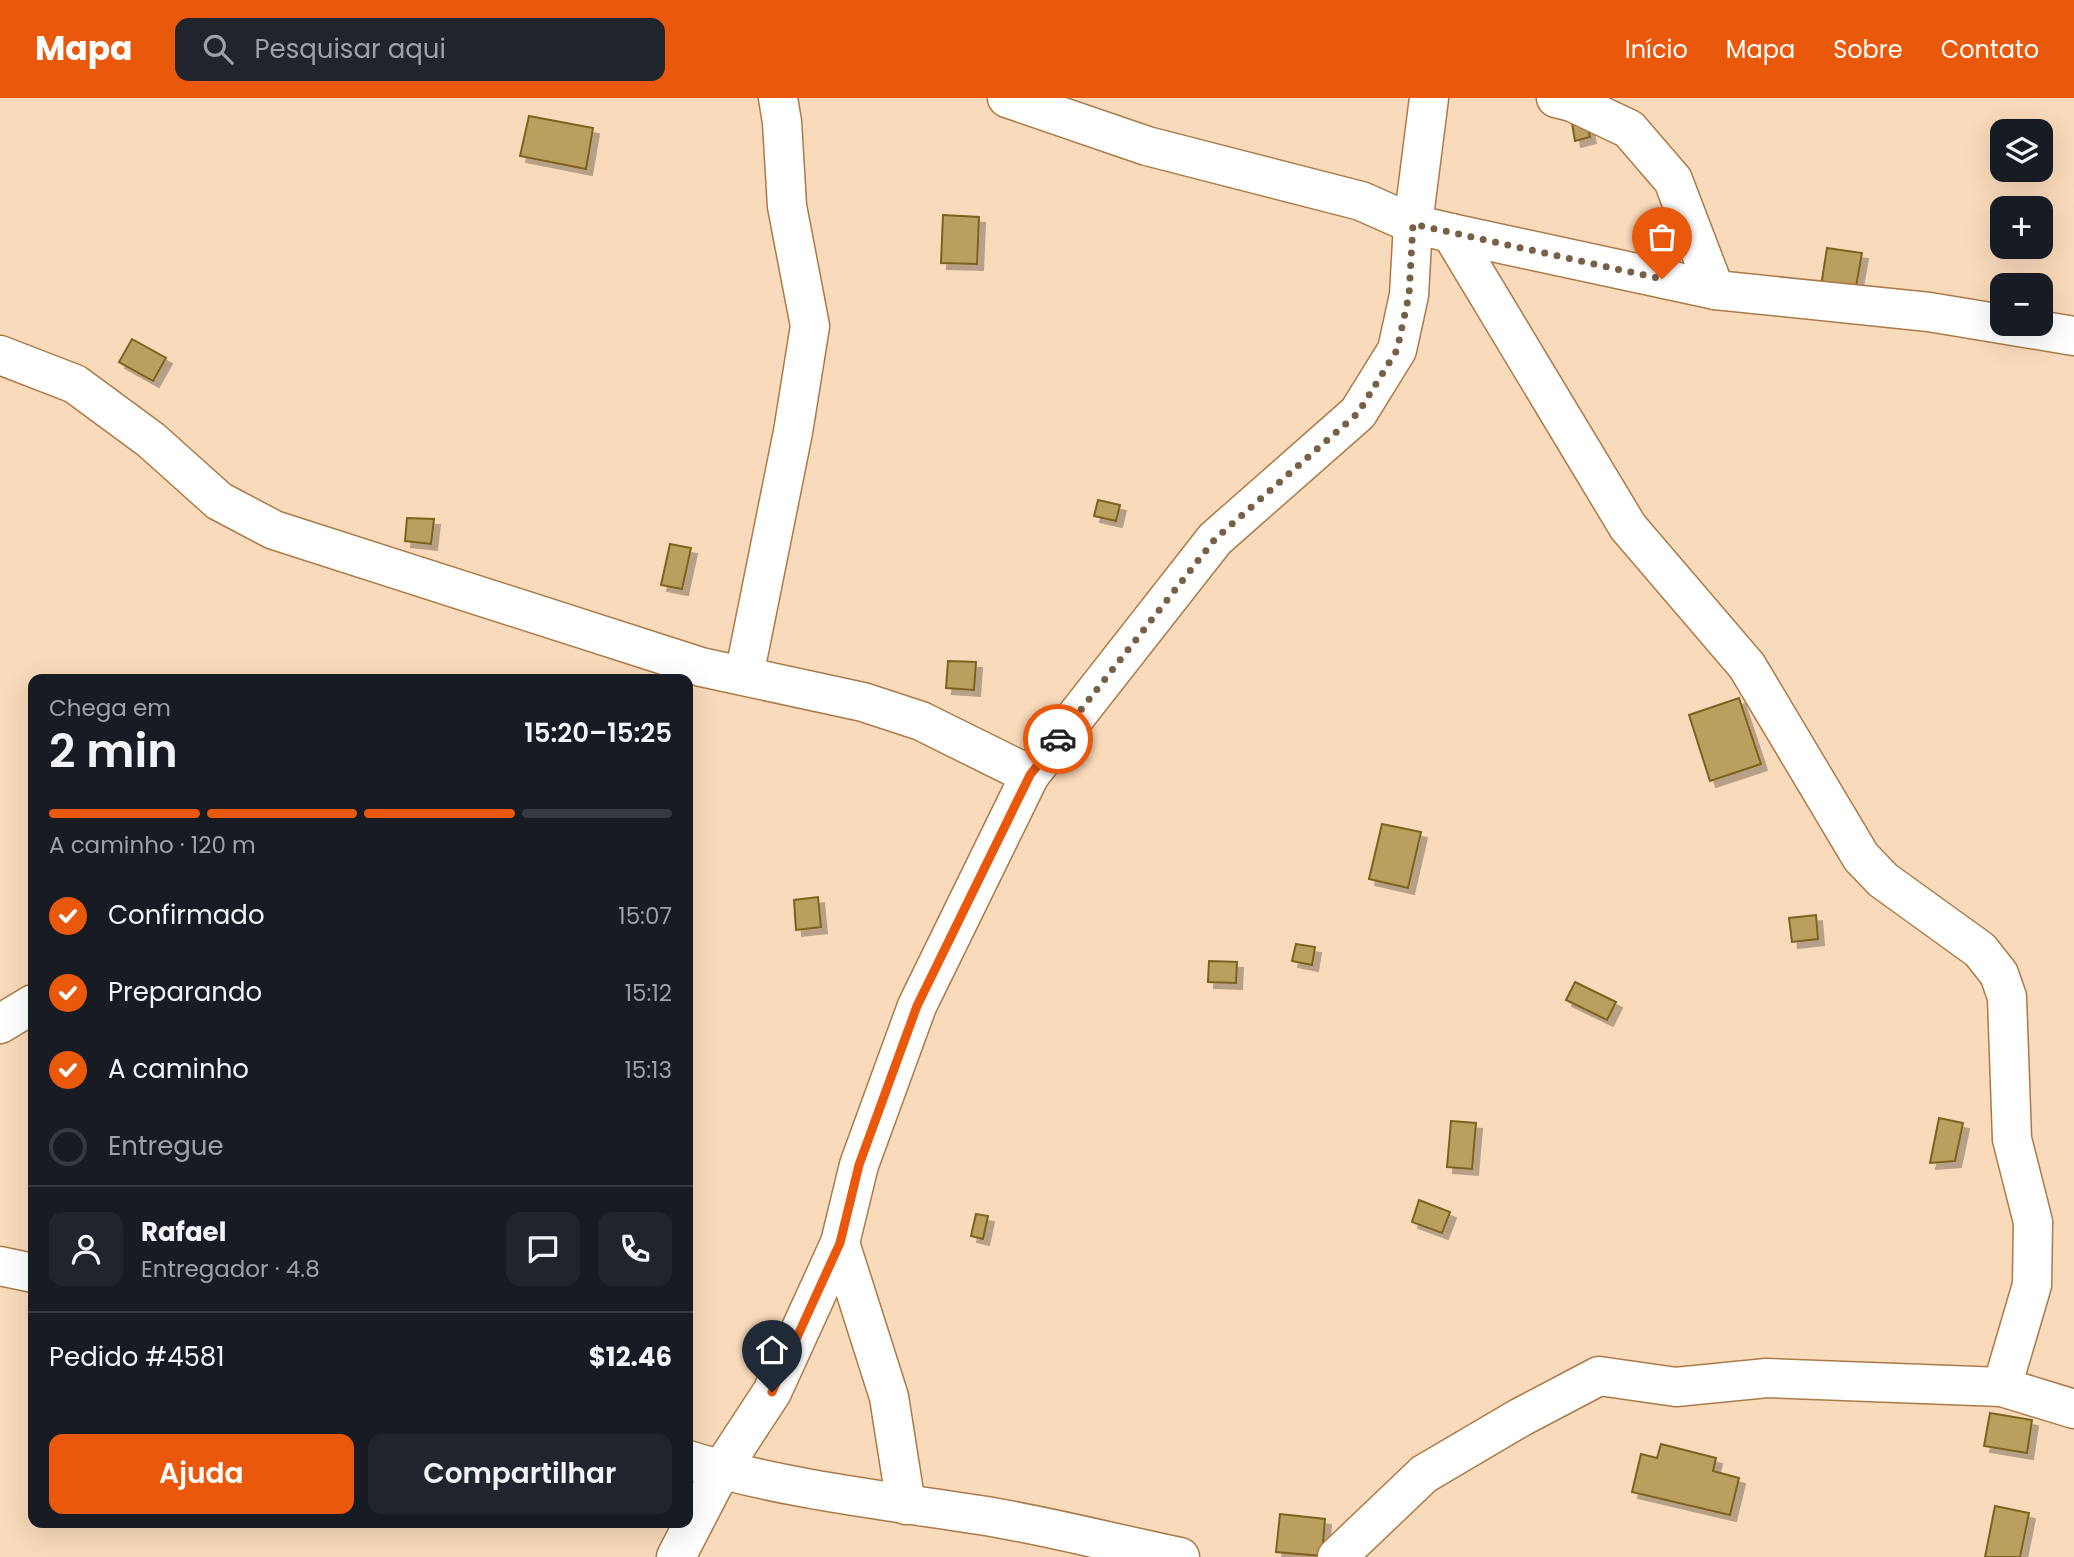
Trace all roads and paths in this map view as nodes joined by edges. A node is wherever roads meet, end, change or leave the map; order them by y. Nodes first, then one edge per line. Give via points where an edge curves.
1 (778, 98) edge
2 (1007, 98) edge
3 (1429, 98) edge
4 (1556, 98) edge
5 (1413, 224) junction
6 (1451, 233) junction
7 (1715, 290) junction
8 (2074, 337) edge
9 (0, 355) edge
10 (694, 674) edge
11 (744, 676) junction
12 (1030, 775) junction
13 (28, 1007) edge
14 (0, 1024) edge
15 (840, 1243) junction
16 (0, 1266) edge
17 (28, 1272) edge
18 (2002, 1387) junction
19 (2074, 1409) edge
20 (704, 1465) edge
21 (693, 1501) edge
22 (906, 1505) junction
23 (685, 1528) edge
24 (676, 1557) edge
25 (1180, 1557) edge
26 (1337, 1557) edge

1 - 11 street via 787,206 810,326
2 - 5 street via 1147,146 1361,201
3 - 5 street
4 - 7 street via 1629,129 1673,180
5 - 6 street
5 - 12 street via 1409,295 1397,350 1358,413 1215,539
6 - 7 street
6 - 18 street via 1628,527 1747,666 1861,857 1883,880 1980,950 1999,974 2007,997 2012,1139 2033,1222 2032,1285
7 - 8 street via 1929,312
9 - 10 street via 75,384 151,440 219,501 274,530
10 - 11 street
11 - 12 street via 863,702 920,721
12 - 15 street via 917,1006 859,1165
13 - 14 street
15 - 20 street via 772,1392
15 - 22 street via 889,1397
16 - 17 street
18 - 19 street
18 - 26 street via 1767,1378 1676,1387 1599,1376 1424,1474
20 - 21 street
20 - 22 street
22 - 25 street
23 - 24 street

